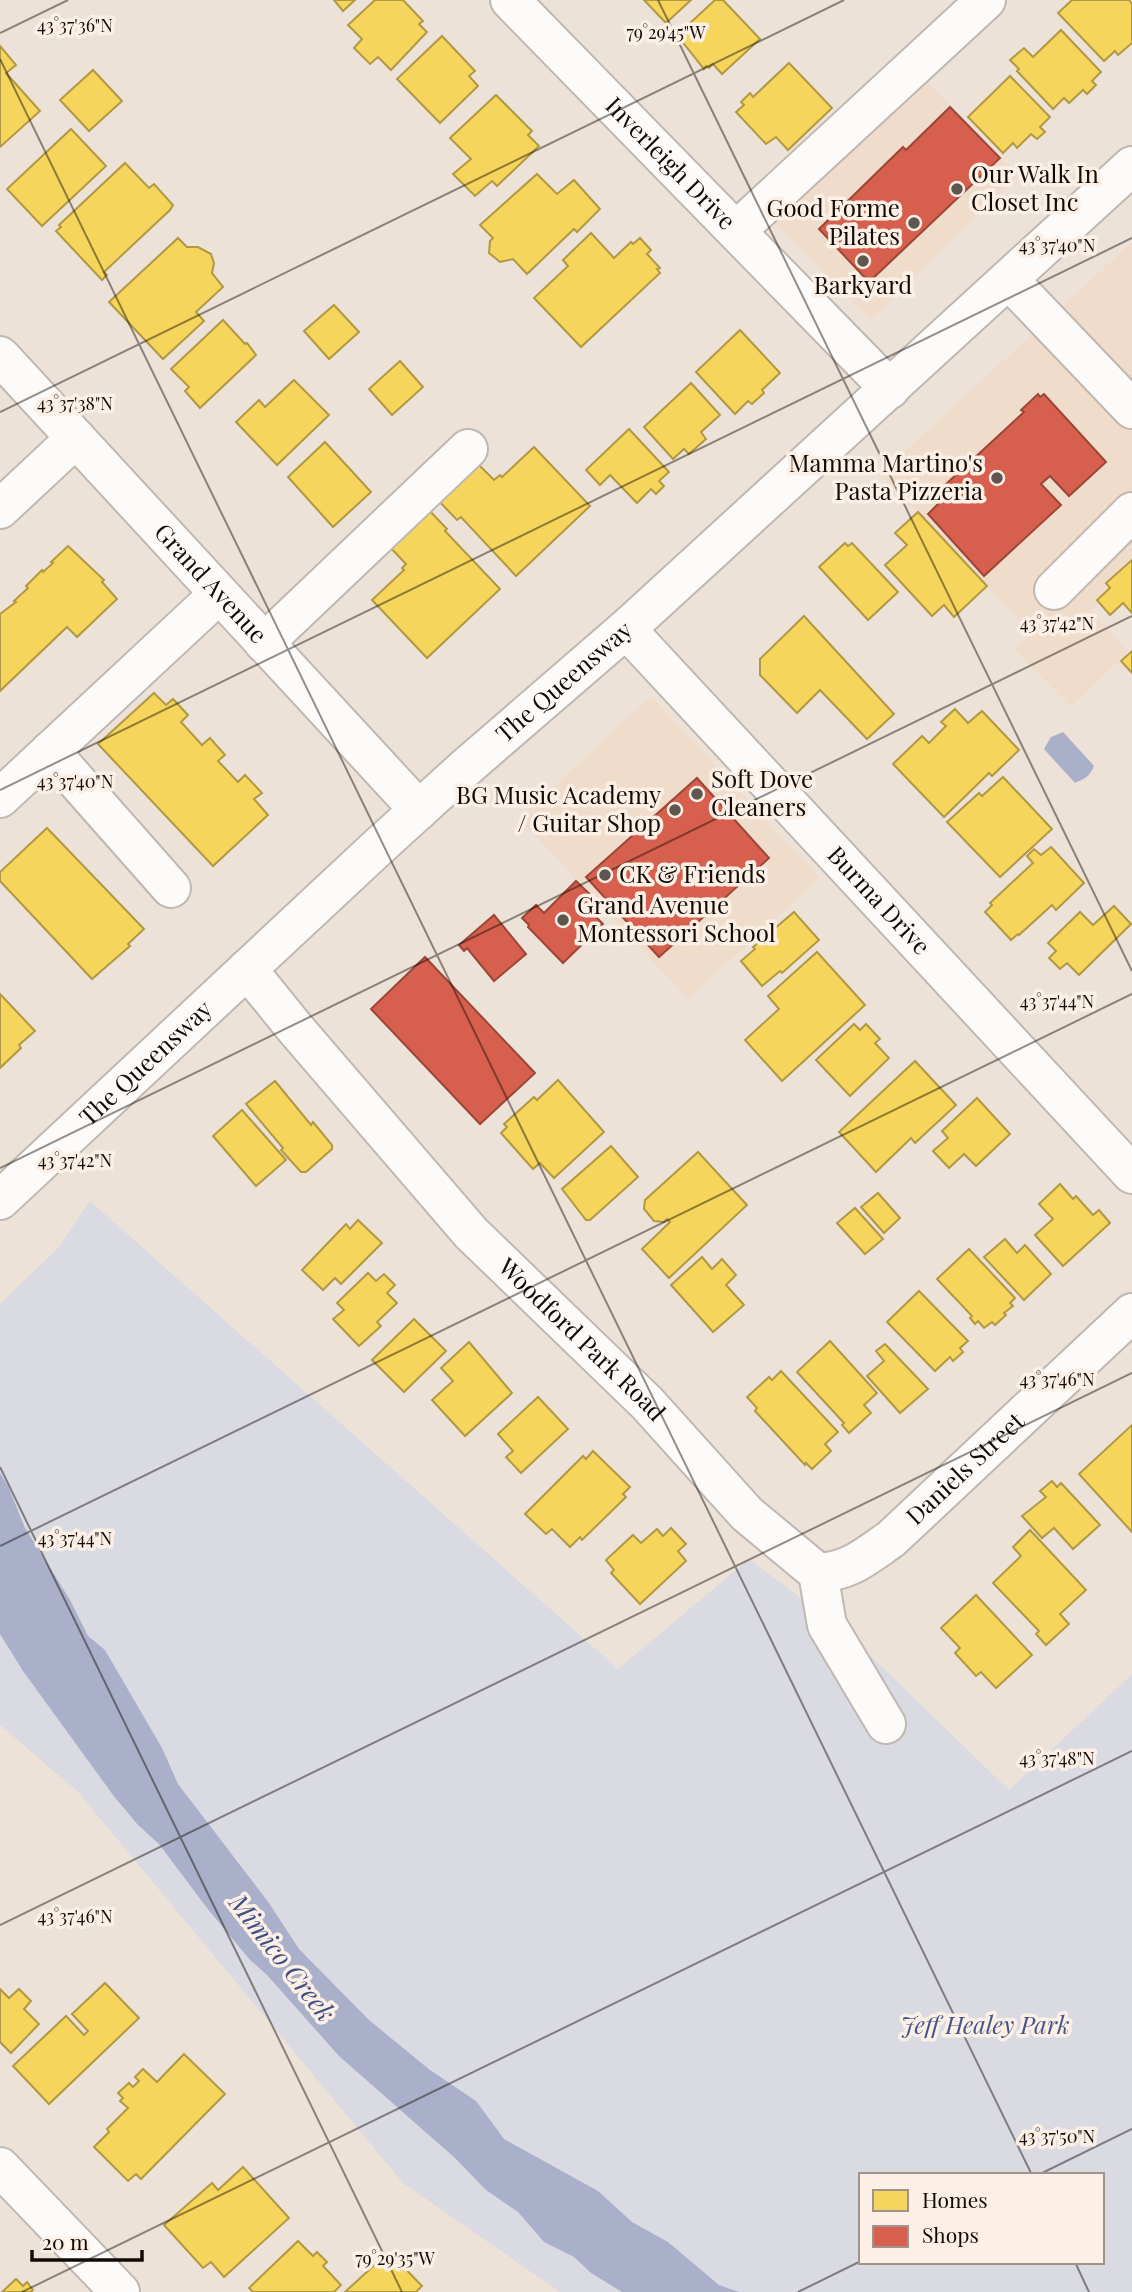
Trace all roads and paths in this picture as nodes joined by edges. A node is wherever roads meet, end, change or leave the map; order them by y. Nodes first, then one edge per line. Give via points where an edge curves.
1 (510, 0) edge
2 (986, 0) edge
3 (1132, 166) edge
4 (736, 231) junction
5 (1009, 280) junction
6 (0, 356) edge
7 (890, 389) junction
8 (1132, 409) edge
9 (76, 438) junction
10 (468, 449) dead end
11 (0, 509) edge
12 (1132, 512) edge
13 (1055, 590) dead end
14 (219, 594) junction
15 (626, 629) junction
16 (264, 643) junction
17 (50, 751) junction
18 (0, 798) edge
19 (419, 810) junction
20 (171, 888) dead end
21 (247, 969) junction
22 (1132, 1174) edge
23 (0, 1200) edge
24 (1132, 1313) edge
25 (818, 1573) junction
26 (886, 1724) dead end
27 (0, 2167) edge
28 (120, 2292) edge

1 - 4 street, Inverleigh Drive
2 - 4 street
3 - 5 street, The Queensway
4 - 7 street, Inverleigh Drive
5 - 7 street, The Queensway
5 - 8 street
6 - 9 street, Grand Avenue
7 - 15 street, The Queensway
9 - 11 street
9 - 14 street, Grand Avenue
10 - 16 street
12 - 13 street
14 - 16 street, Grand Avenue
14 - 17 street
15 - 19 street, The Queensway
15 - 22 street, Burma Drive
16 - 19 street, Grand Avenue
17 - 18 street
17 - 20 street
19 - 21 street, The Queensway
21 - 23 street, The Queensway
21 - 25 street, Woodford Park Road via 471,1233 647,1403 747,1514
24 - 25 street, Daniels Street via 891,1539 850,1567
25 - 26 street via 827,1625
27 - 28 street

